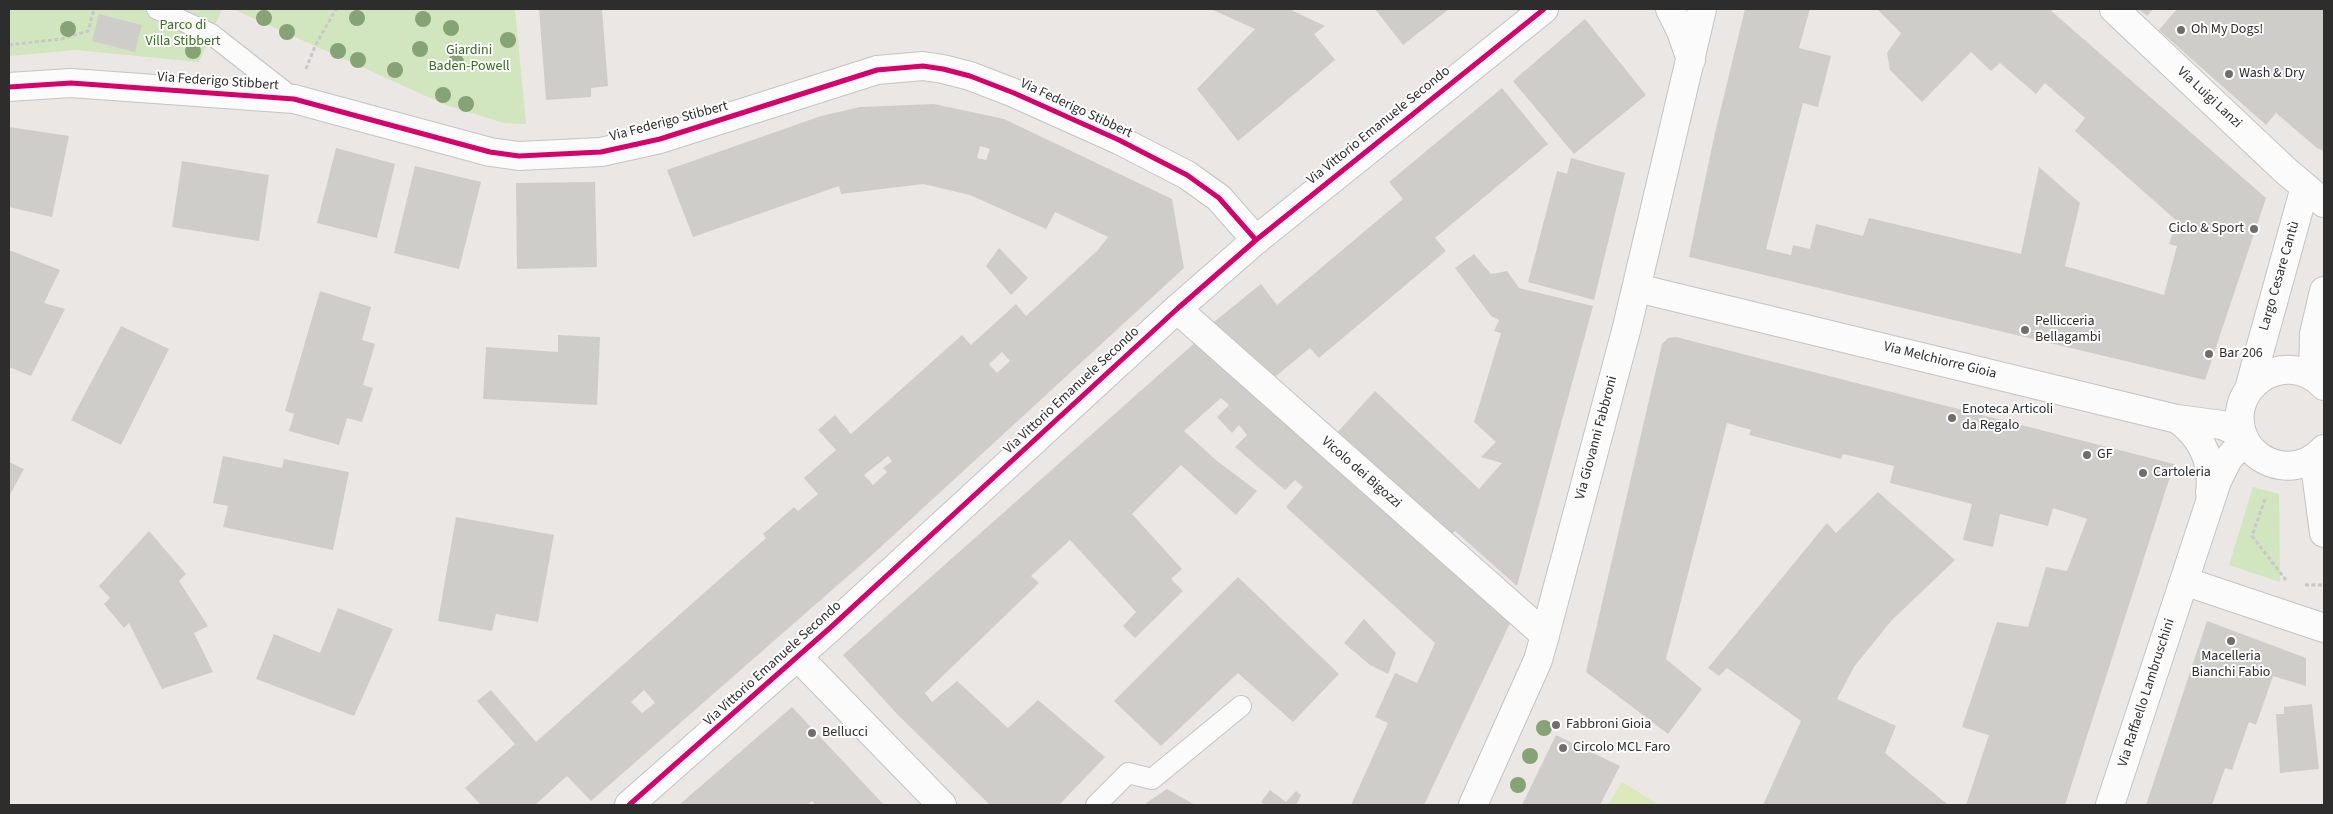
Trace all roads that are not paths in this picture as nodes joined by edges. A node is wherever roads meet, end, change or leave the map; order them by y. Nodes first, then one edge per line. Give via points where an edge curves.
1 (157, 9) edge
2 (1544, 9) edge
3 (1670, 9) edge
4 (1702, 9) edge
5 (2114, 9) edge
6 (1690, 60) junction
7 (9, 87) edge
8 (294, 100) junction
9 (2315, 195) edge
10 (1256, 240) junction
11 (1637, 288) junction
12 (2324, 291) edge
13 (1177, 309) junction
14 (2319, 381) edge
15 (2249, 389) junction
16 (2177, 419) junction
17 (2244, 437) junction
18 (2319, 453) edge
19 (2208, 507) junction
20 (2324, 532) edge
21 (2184, 581) junction
22 (2324, 628) edge
23 (1545, 635) junction
24 (798, 657) junction
25 (1241, 706) dead end
26 (629, 805) edge
27 (942, 805) edge
28 (1096, 805) edge
29 (1473, 805) edge
30 (2110, 805) edge

1 - 8 lane via 211,34
2 - 10 street, Via Vittorio Emanuele Secondo
3 - 6 street
4 - 6 street, Via Giovanni Fabbroni
5 - 9 street, Via Luigi Lanzi
6 - 11 street, Via Giovanni Fabbroni
7 - 8 street, Via Federigo Stibbert via 71,83
8 - 10 street, Via Federigo Stibbert via 490,152 548,155 601,152 660,139 877,70 922,66 943,69 970,76 1045,106 1187,175 1219,198
9 - 15 street, Largo Cesare Cantù
10 - 13 street, Via Vittorio Emanuele Secondo
11 - 16 street, Via Melchiorre Gioia
11 - 23 street, Via Giovanni Fabbroni
12 - 14 street via 2314,334
13 - 23 street, Vicolo dei Bigozzi
13 - 24 street, Via Vittorio Emanuele Secondo
14 - 15 street via 2300,371 2279,370 2265,375
15 - 17 street, Largo Cesare Cantù via 2241,407
16 - 17 street, Via Melchiorre Gioia via 2222,425
16 - 19 street via 2196,435 2206,456 2211,476
17 - 18 street via 2255,452 2276,464 2292,466
17 - 19 street via 2222,470
18 - 20 street
19 - 21 street
21 - 22 street
21 - 30 street, Via Raffaello Lambruschini
23 - 29 street, Via Giovanni Fabbroni via 1538,660
24 - 26 street, Via Vittorio Emanuele Secondo
24 - 27 street
25 - 28 lane via 1152,779 1128,773

